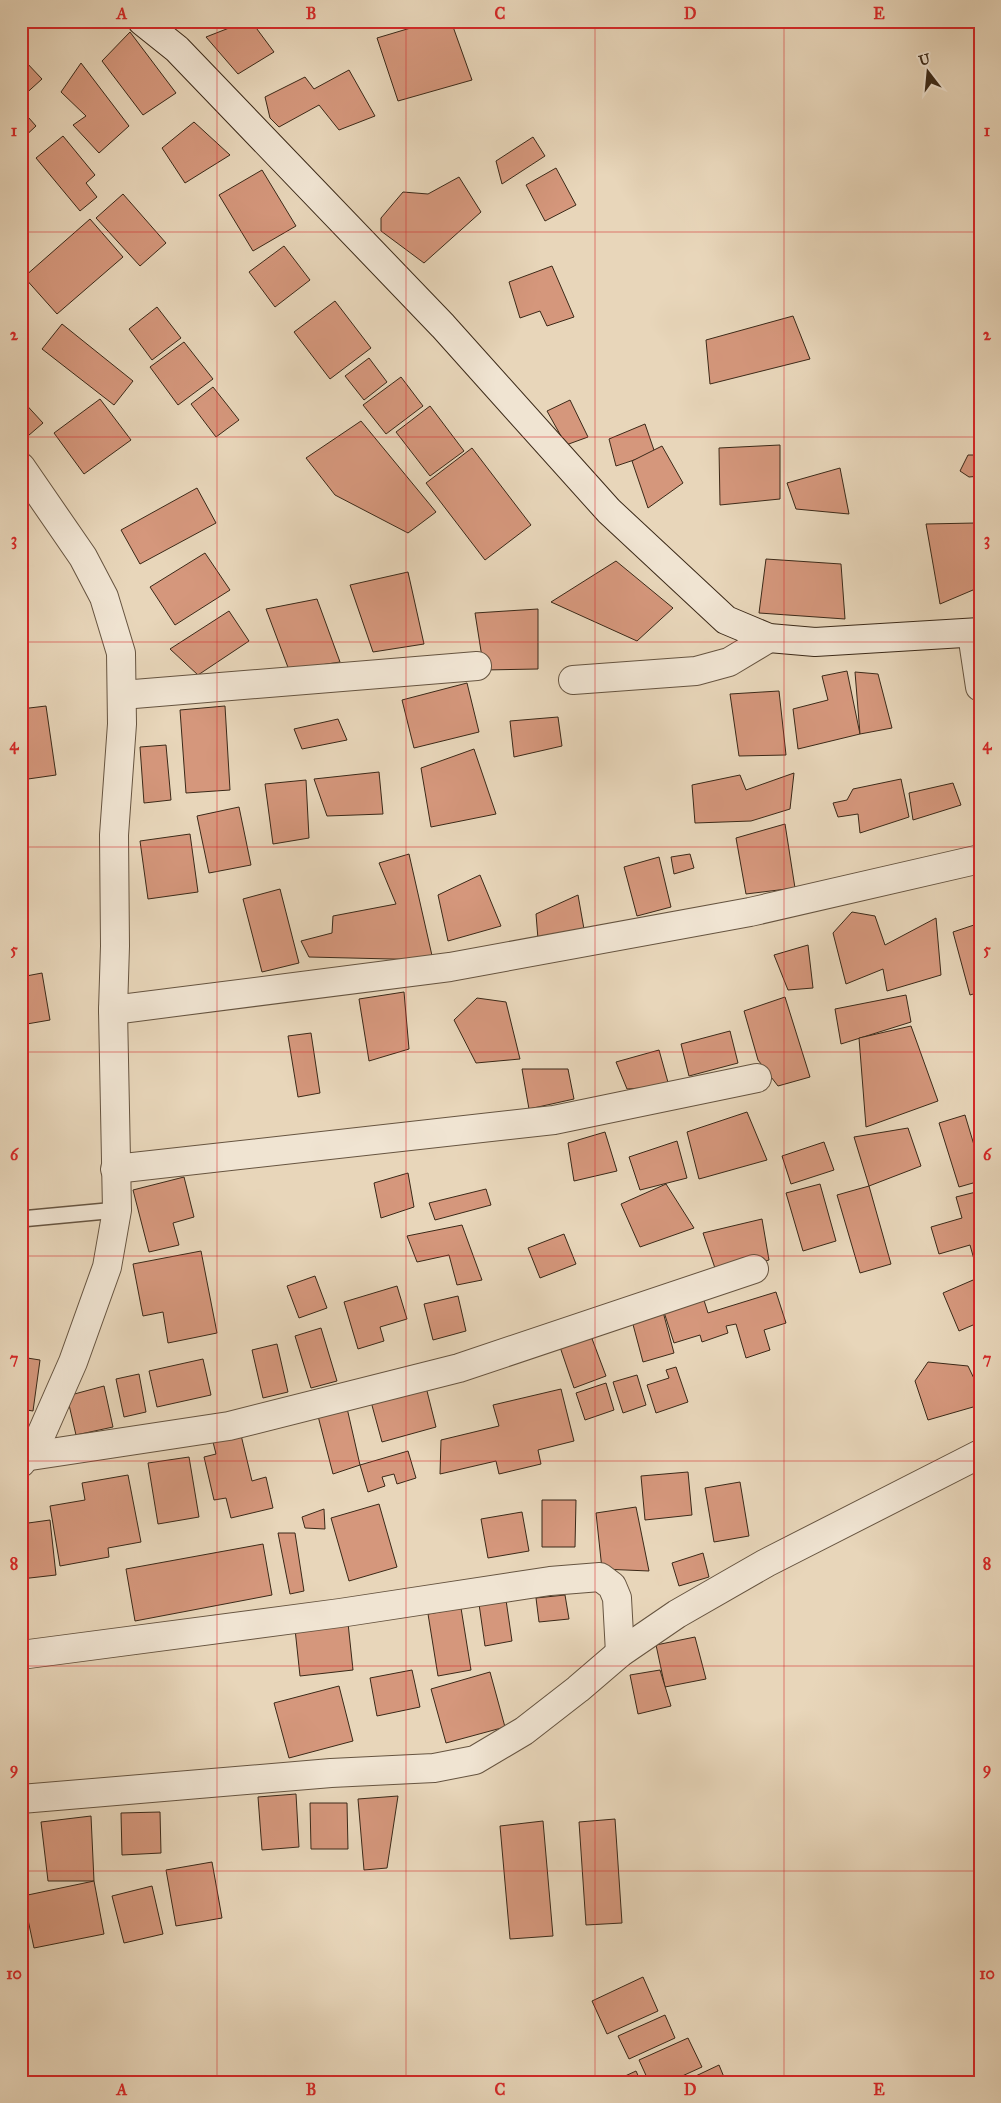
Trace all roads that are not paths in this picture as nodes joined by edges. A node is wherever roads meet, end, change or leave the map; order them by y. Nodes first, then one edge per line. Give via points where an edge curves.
1 (142, 21) edge
2 (21, 467) edge
3 (976, 633) edge
4 (770, 638) junction
5 (478, 666) dead end
6 (573, 680) dead end
7 (980, 687) edge
8 (122, 695) junction
9 (980, 859) edge
10 (112, 1010) junction
11 (757, 1078) dead end
12 (115, 1169) junction
13 (117, 1210) junction
14 (21, 1219) edge
15 (754, 1269) dead end
16 (27, 1449) edge
17 (980, 1454) edge
18 (620, 1653) junction
19 (21, 1655) edge
20 (21, 1799) edge

1 - 4 street via 177,49 436,319 609,511 726,620
2 - 8 street via 83,556 104,597 121,653
3 - 4 street via 815,642
3 - 7 street
4 - 6 street via 729,662 696,672
5 - 8 street
8 - 10 street via 114,836
9 - 10 street via 750,912 450,967
10 - 12 street
11 - 12 street via 554,1120
12 - 13 street
13 - 14 lane
13 - 16 street via 107,1268 73,1362
15 - 16 street via 449,1370 229,1426
17 - 18 street via 766,1563 677,1614
18 - 19 street via 617,1598 612,1586 600,1577 550,1581 340,1613
18 - 20 street via 524,1731 475,1760 434,1768

